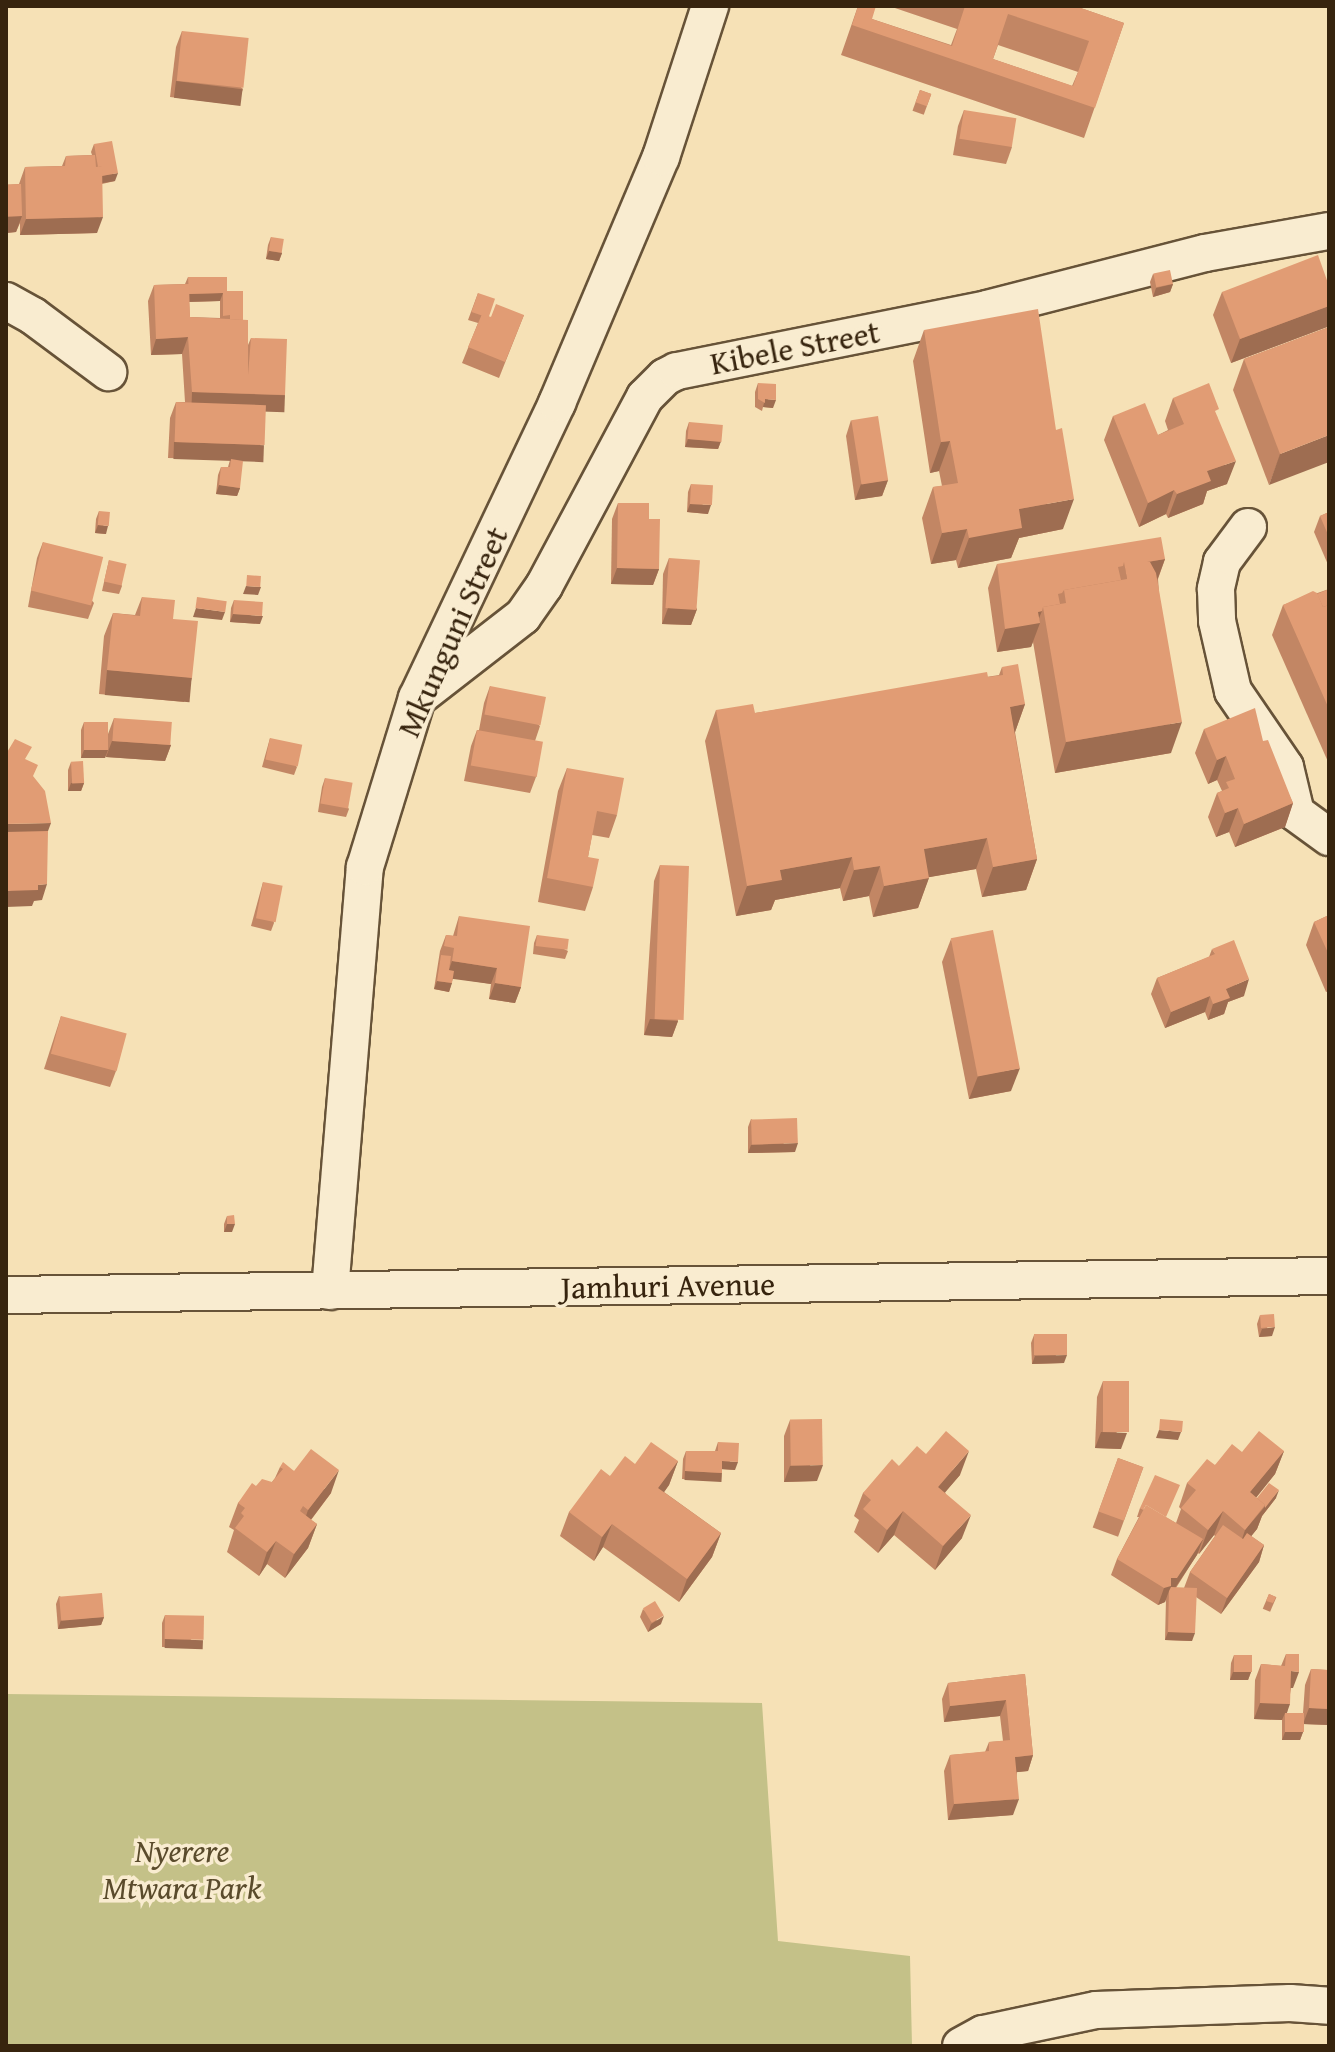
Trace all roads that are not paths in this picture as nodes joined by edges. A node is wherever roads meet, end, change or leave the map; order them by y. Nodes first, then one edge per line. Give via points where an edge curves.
1 (710, 6) edge
2 (1329, 231) edge
3 (6, 301) edge
4 (108, 372) dead end
5 (1248, 527) dead end
6 (417, 698) junction
7 (1329, 837) edge
8 (1329, 1276) edge
9 (330, 1291) junction
10 (6, 1295) edge
11 (1329, 2006) edge
12 (961, 2046) edge

1 - 6 street, Mkunguni Street via 661,157 557,403
2 - 6 street, Kibele Street via 1205,253 987,309 665,377 645,397 523,616
3 - 4 street
5 - 7 street via 1222,562 1216,589 1217,621 1233,691 1285,767 1296,813
6 - 9 street, Mkunguni Street via 365,867
8 - 9 street, Jamhuri Avenue
9 - 10 street, Jamhuri Avenue
11 - 12 street via 1096,2010 983,2034

